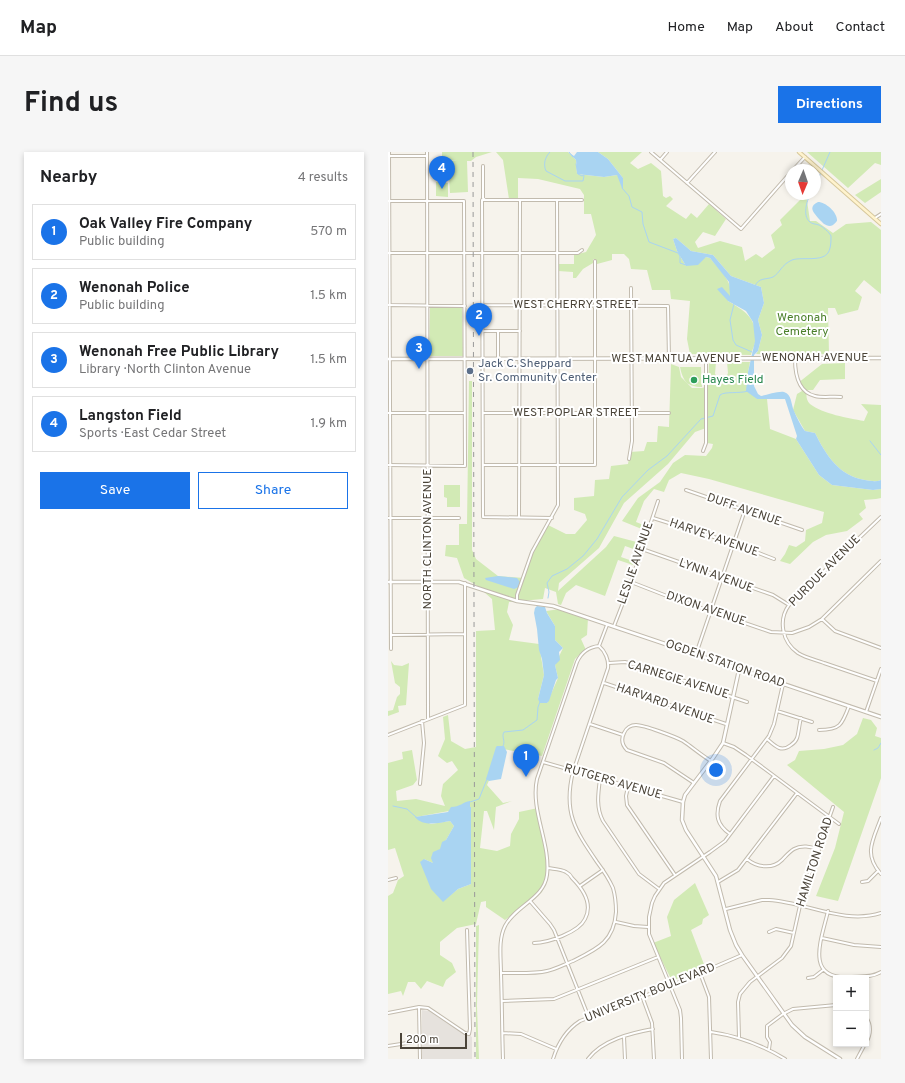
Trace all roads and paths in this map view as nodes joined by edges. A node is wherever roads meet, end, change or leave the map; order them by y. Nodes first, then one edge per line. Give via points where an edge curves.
1 (390, 152) edge
2 (427, 152) edge
3 (651, 152) edge
4 (667, 152) edge
5 (715, 152) edge
6 (799, 152) edge
7 (389, 156) edge
8 (427, 156) junction
9 (805, 158) junction
10 (661, 159) junction
11 (799, 164) edge
12 (482, 166) dead end
13 (785, 179) edge
14 (687, 183) junction
15 (485, 200) junction
16 (520, 200) junction
17 (557, 200) junction
18 (582, 200) dead end
19 (389, 201) edge
20 (427, 201) junction
21 (881, 214) edge
22 (875, 218) junction
23 (881, 224) edge
24 (582, 250) dead end
25 (389, 253) edge
26 (427, 253) junction
27 (464, 253) junction
28 (483, 253) junction
29 (520, 253) junction
30 (557, 253) junction
31 (595, 261) dead end
32 (632, 288) dead end
33 (389, 305) edge
34 (427, 305) junction
35 (483, 305) junction
36 (520, 305) junction
37 (557, 305) junction
38 (594, 305) junction
39 (465, 306) junction
40 (632, 306) junction
41 (483, 331) junction
42 (498, 331) junction
43 (520, 331) junction
44 (881, 358) edge
45 (389, 359) edge
46 (427, 359) junction
47 (465, 359) junction
48 (483, 359) junction
49 (498, 359) junction
50 (520, 359) junction
51 (557, 359) junction
52 (594, 359) junction
53 (632, 359) junction
54 (669, 359) junction
55 (706, 359) junction
56 (749, 359) joint
57 (795, 359) junction
58 (841, 396) dead end
59 (389, 413) edge
60 (427, 413) junction
61 (464, 413) junction
62 (483, 413) junction
63 (520, 413) junction
64 (557, 413) junction
65 (594, 413) junction
66 (632, 413) junction
67 (668, 413) dead end
68 (703, 451) dead end
69 (629, 459) dead end
70 (483, 465) junction
71 (520, 465) junction
72 (557, 465) junction
73 (389, 466) edge
74 (428, 466) junction
75 (686, 490) dead end
76 (658, 501) dead end
77 (745, 510) junction
78 (519, 517) junction
79 (881, 517) edge
80 (389, 518) edge
81 (428, 518) junction
82 (459, 518) dead end
83 (552, 518) junction
84 (653, 518) junction
85 (802, 530) dead end
86 (734, 543) junction
87 (642, 549) junction
88 (774, 559) dead end
89 (881, 561) edge
90 (722, 578) junction
91 (389, 582) edge
92 (428, 582) junction
93 (630, 582) junction
94 (465, 583) junction
95 (517, 601) junction
96 (789, 605) junction
97 (711, 612) junction
98 (822, 619) junction
99 (608, 624) junction
100 (614, 626) junction
101 (783, 633) junction
102 (428, 634) junction
103 (465, 634) junction
104 (391, 635) junction
105 (599, 646) junction
106 (881, 648) edge
107 (391, 649) dead end
108 (696, 654) junction
109 (608, 664) junction
110 (881, 669) edge
111 (739, 670) junction
112 (877, 681) junction
113 (604, 683) junction
114 (784, 684) junction
115 (733, 697) junction
116 (747, 702) dead end
117 (849, 706) junction
118 (777, 711) junction
119 (866, 712) junction
120 (881, 717) edge
121 (801, 718) junction
122 (428, 719) junction
123 (422, 722) junction
124 (812, 722) dead end
125 (590, 724) junction
126 (726, 724) junction
127 (819, 730) dead end
128 (623, 735) junction
129 (388, 736) edge
130 (767, 739) junction
131 (723, 742) junction
132 (752, 759) junction
133 (711, 761) junction
134 (543, 762) junction
135 (573, 772) junction
136 (774, 776) junction
137 (600, 779) junction
138 (694, 783) junction
139 (420, 784) dead end
140 (628, 787) junction
141 (797, 793) junction
142 (683, 802) junction
143 (833, 807) dead end
144 (830, 818) junction
145 (881, 818) edge
146 (839, 824) dead end
147 (730, 834) junction
148 (818, 850) junction
149 (703, 856) junction
150 (747, 859) junction
151 (548, 868) junction
152 (603, 870) junction
153 (878, 871) junction
154 (881, 874) edge
155 (675, 875) junction
156 (396, 878) dead end
157 (388, 880) edge
158 (718, 882) junction
159 (862, 882) dead end
160 (580, 886) junction
161 (660, 889) junction
162 (530, 901) junction
163 (800, 906) junction
164 (726, 910) junction
165 (828, 911) junction
166 (881, 912) edge
167 (615, 922) junction
168 (648, 927) junction
169 (467, 930) dead end
170 (769, 932) dead end
171 (794, 933) junction
172 (557, 938) junction
173 (822, 938) junction
174 (534, 943) dead end
175 (881, 947) edge
176 (742, 955) junction
177 (658, 957) junction
178 (567, 964) junction
179 (823, 970) junction
180 (881, 972) edge
181 (501, 973) junction
182 (700, 973) junction
183 (869, 975) edge
184 (833, 976) edge
185 (757, 977) junction
186 (808, 978) dead end
187 (670, 986) junction
188 (578, 990) junction
189 (642, 996) junction
190 (501, 1001) junction
191 (833, 1005) edge
192 (419, 1007) junction
193 (388, 1013) edge
194 (783, 1014) junction
195 (589, 1018) junction
196 (869, 1022) edge
197 (653, 1029) junction
198 (711, 1032) junction
199 (503, 1033) junction
200 (624, 1036) junction
201 (739, 1037) junction
202 (869, 1038) edge
203 (420, 1041) junction
204 (388, 1046) edge
205 (864, 1047) edge
206 (556, 1049) junction
207 (769, 1050) junction
208 (420, 1059) edge
209 (504, 1059) edge
210 (553, 1059) edge
211 (588, 1059) edge
212 (625, 1059) edge
213 (654, 1059) edge
214 (682, 1059) edge
215 (711, 1059) edge
216 (785, 1059) edge
217 (840, 1059) edge
218 (856, 1059) edge

1 - 7 street
2 - 8 street, NORTH CLINTON AVENUE
3 - 10 street
4 - 10 street
5 - 14 street
6 - 9 main road
7 - 8 street
7 - 19 street
8 - 20 street, NORTH CLINTON AVENUE
9 - 11 street
9 - 22 main road
10 - 14 street
12 - 15 street
13 - 14 street via 741,229
15 - 16 street
15 - 28 street via 482,200
16 - 17 street
16 - 29 street
17 - 18 street
17 - 30 street
19 - 20 street
19 - 25 street
20 - 26 street, NORTH CLINTON AVENUE
20 - 27 street via 464,200
21 - 22 street
22 - 23 main road
24 - 30 street
25 - 26 street
25 - 33 street
26 - 27 street
26 - 34 street, NORTH CLINTON AVENUE
27 - 28 street
27 - 39 street
28 - 29 street
28 - 35 street
29 - 30 street
29 - 36 street
30 - 37 street
31 - 38 street
32 - 40 street
33 - 34 street
33 - 45 street
34 - 39 street
34 - 46 street, NORTH CLINTON AVENUE
35 - 36 street, WEST CHERRY STREET
35 - 41 street
36 - 37 street, WEST CHERRY STREET
36 - 43 street
37 - 38 street, WEST CHERRY STREET
37 - 51 street
38 - 40 street, WEST CHERRY STREET
38 - 52 street
39 - 47 street
40 - 53 street
40 - 54 street, WEST CHERRY STREET via 668,306
41 - 42 street
41 - 48 street
42 - 43 street
42 - 49 street
43 - 50 street
44 - 57 street, WENONAH AVENUE
45 - 46 street, WEST MANTUA AVENUE
45 - 59 street
46 - 47 street, WEST MANTUA AVENUE
46 - 60 street, NORTH CLINTON AVENUE
47 - 48 street, WEST MANTUA AVENUE
47 - 61 street
48 - 49 street, WEST MANTUA AVENUE
48 - 62 street
49 - 50 street, WEST MANTUA AVENUE
50 - 51 street, WEST MANTUA AVENUE
50 - 63 street
51 - 52 street, WEST MANTUA AVENUE
51 - 64 street
52 - 53 street, WEST MANTUA AVENUE
52 - 65 street
53 - 54 street, WEST MANTUA AVENUE
53 - 66 street
54 - 55 street, WEST MANTUA AVENUE
55 - 56 street, WEST MANTUA AVENUE
55 - 68 street via 706,443
56 - 57 street, WENONAH AVENUE
57 - 58 street via 798,381 808,392 818,396
59 - 60 street
59 - 73 street
60 - 61 street
60 - 74 street, NORTH CLINTON AVENUE
61 - 74 street via 465,466
62 - 63 street, WEST POPLAR STREET
62 - 70 street
63 - 64 street, WEST POPLAR STREET
63 - 71 street
64 - 65 street, WEST POPLAR STREET
64 - 72 street
65 - 66 street, WEST POPLAR STREET
65 - 72 street via 595,465
66 - 67 street, WEST POPLAR STREET
66 - 69 street
70 - 71 street
70 - 78 street via 483,517
71 - 72 street
71 - 78 street
72 - 83 street via 558,504
73 - 74 street
73 - 80 street
74 - 81 street, NORTH CLINTON AVENUE
75 - 77 street, DUFF AVENUE
76 - 84 street, LESLIE AVENUE
77 - 85 street, DUFF AVENUE
77 - 86 street
78 - 83 street
79 - 96 street, PURDUE AVENUE
80 - 81 street
80 - 91 street
81 - 82 street
81 - 92 street, NORTH CLINTON AVENUE
83 - 95 street via 532,552
84 - 86 street, HARVEY AVENUE
84 - 87 street, LESLIE AVENUE
86 - 88 street, HARVEY AVENUE
86 - 90 street
87 - 90 street, LYNN AVENUE
87 - 93 street, LESLIE AVENUE
89 - 98 street, DIXON AVENUE
90 - 96 street, LYNN AVENUE via 779,598
90 - 97 street
91 - 92 street
91 - 104 street
92 - 94 street
92 - 102 street, NORTH CLINTON AVENUE
93 - 97 street, DIXON AVENUE
93 - 100 street, LESLIE AVENUE
94 - 95 street, OGDEN STATION ROAD
94 - 103 street
95 - 99 street, OGDEN STATION ROAD via 546,604
96 - 101 street, PURDUE AVENUE via 784,614
97 - 101 street, DIXON AVENUE via 771,632
97 - 108 street
98 - 101 street, DIXON AVENUE via 804,630
98 - 106 street via 840,633
99 - 100 street, OGDEN STATION ROAD
99 - 105 street
100 - 108 street, OGDEN STATION ROAD
101 - 112 street via 790,646 802,655
102 - 103 street
102 - 104 street
102 - 122 street, NORTH CLINTON AVENUE
103 - 122 street via 464,705
104 - 107 street
105 - 109 street via 603,649
105 - 134 street via 591,647 577,660
108 - 111 street, OGDEN STATION ROAD
109 - 113 street
109 - 115 street, CARNEGIE AVENUE via 636,664
110 - 112 street
111 - 114 street, OGDEN STATION ROAD
111 - 115 street
112 - 119 street
113 - 125 street
113 - 126 street, HARVARD AVENUE
114 - 117 street, OGDEN STATION ROAD
114 - 118 street
115 - 116 street, CARNEGIE AVENUE
115 - 126 street
117 - 119 street, OGDEN STATION ROAD
117 - 127 street via 839,727
118 - 121 street
118 - 130 street
119 - 120 street, OGDEN STATION ROAD
121 - 124 street
121 - 130 street via 798,737 790,747 783,750
122 - 123 street
123 - 129 street
123 - 139 street via 424,743
125 - 128 street
125 - 135 street
126 - 131 street
128 - 133 street via 628,728 638,725 681,740
128 - 138 street via 623,745 627,750 664,763
130 - 132 street
131 - 132 street
131 - 133 street
132 - 136 street
132 - 147 street via 718,806 717,818 724,830
133 - 138 street
134 - 135 street, RUTGERS AVENUE
134 - 151 street via 536,783 536,793
135 - 137 street, RUTGERS AVENUE
135 - 152 street via 569,795 571,817 580,838
136 - 141 street
136 - 147 street
137 - 140 street, RUTGERS AVENUE
137 - 161 street via 598,802 603,821 639,874
138 - 142 street
140 - 142 street, RUTGERS AVENUE
140 - 155 street via 628,805
141 - 144 street
141 - 150 street
142 - 149 street via 684,826
143 - 144 street, HAMILTON ROAD
144 - 146 street
144 - 148 street, HAMILTON ROAD
145 - 153 street via 870,850 872,861
147 - 149 street via 719,846
148 - 150 street via 804,847 794,849 781,861 769,866 755,864
148 - 163 street, HAMILTON ROAD
149 - 155 street
149 - 158 street
150 - 158 street via 734,874
151 - 160 street via 566,872
151 - 162 street via 543,888
152 - 160 street
152 - 167 street via 613,888
153 - 154 street
153 - 159 street via 868,881
155 - 161 street
156 - 157 street
158 - 164 street
160 - 172 street via 588,903 585,920 576,929
161 - 168 street via 652,903
162 - 172 street via 550,924
162 - 181 street via 511,917 505,926 501,939
163 - 164 street via 762,900
163 - 165 street
163 - 171 street, HAMILTON ROAD
164 - 176 street via 732,935
165 - 166 street via 856,916
165 - 173 street
167 - 168 street
167 - 178 street via 610,936 596,949
168 - 177 street
169 - 192 street via 470,970 469,1034 434,1011
170 - 171 street via 776,930
171 - 185 street, HAMILTON ROAD via 791,946 782,958
172 - 174 street
172 - 178 street
173 - 175 street via 854,945
173 - 179 street via 818,957
176 - 182 street, UNIVERSITY BOULEVARD
176 - 185 street
177 - 187 street
177 - 188 street
178 - 181 street via 547,971
178 - 188 street
179 - 184 street
179 - 186 street
180 - 183 street
181 - 190 street
182 - 187 street, UNIVERSITY BOULEVARD
182 - 198 street via 709,997
185 - 194 street
185 - 201 street, HAMILTON ROAD via 745,986 739,998
187 - 189 street, UNIVERSITY BOULEVARD
187 - 214 street via 680,1010
188 - 190 street via 554,999
188 - 195 street
189 - 195 street, UNIVERSITY BOULEVARD
189 - 197 street
190 - 199 street
191 - 194 street via 796,1008
192 - 193 street
192 - 203 street
194 - 207 street via 767,1026
194 - 217 street via 805,1037
195 - 206 street, UNIVERSITY BOULEVARD via 574,1025
196 - 202 street
197 - 200 street
197 - 213 street
198 - 201 street
198 - 215 street
199 - 206 street via 521,1034
199 - 209 street
200 - 211 street via 602,1046
200 - 212 street
201 - 207 street
203 - 204 street
203 - 208 street
205 - 218 street
206 - 210 street, UNIVERSITY BOULEVARD
207 - 216 street

